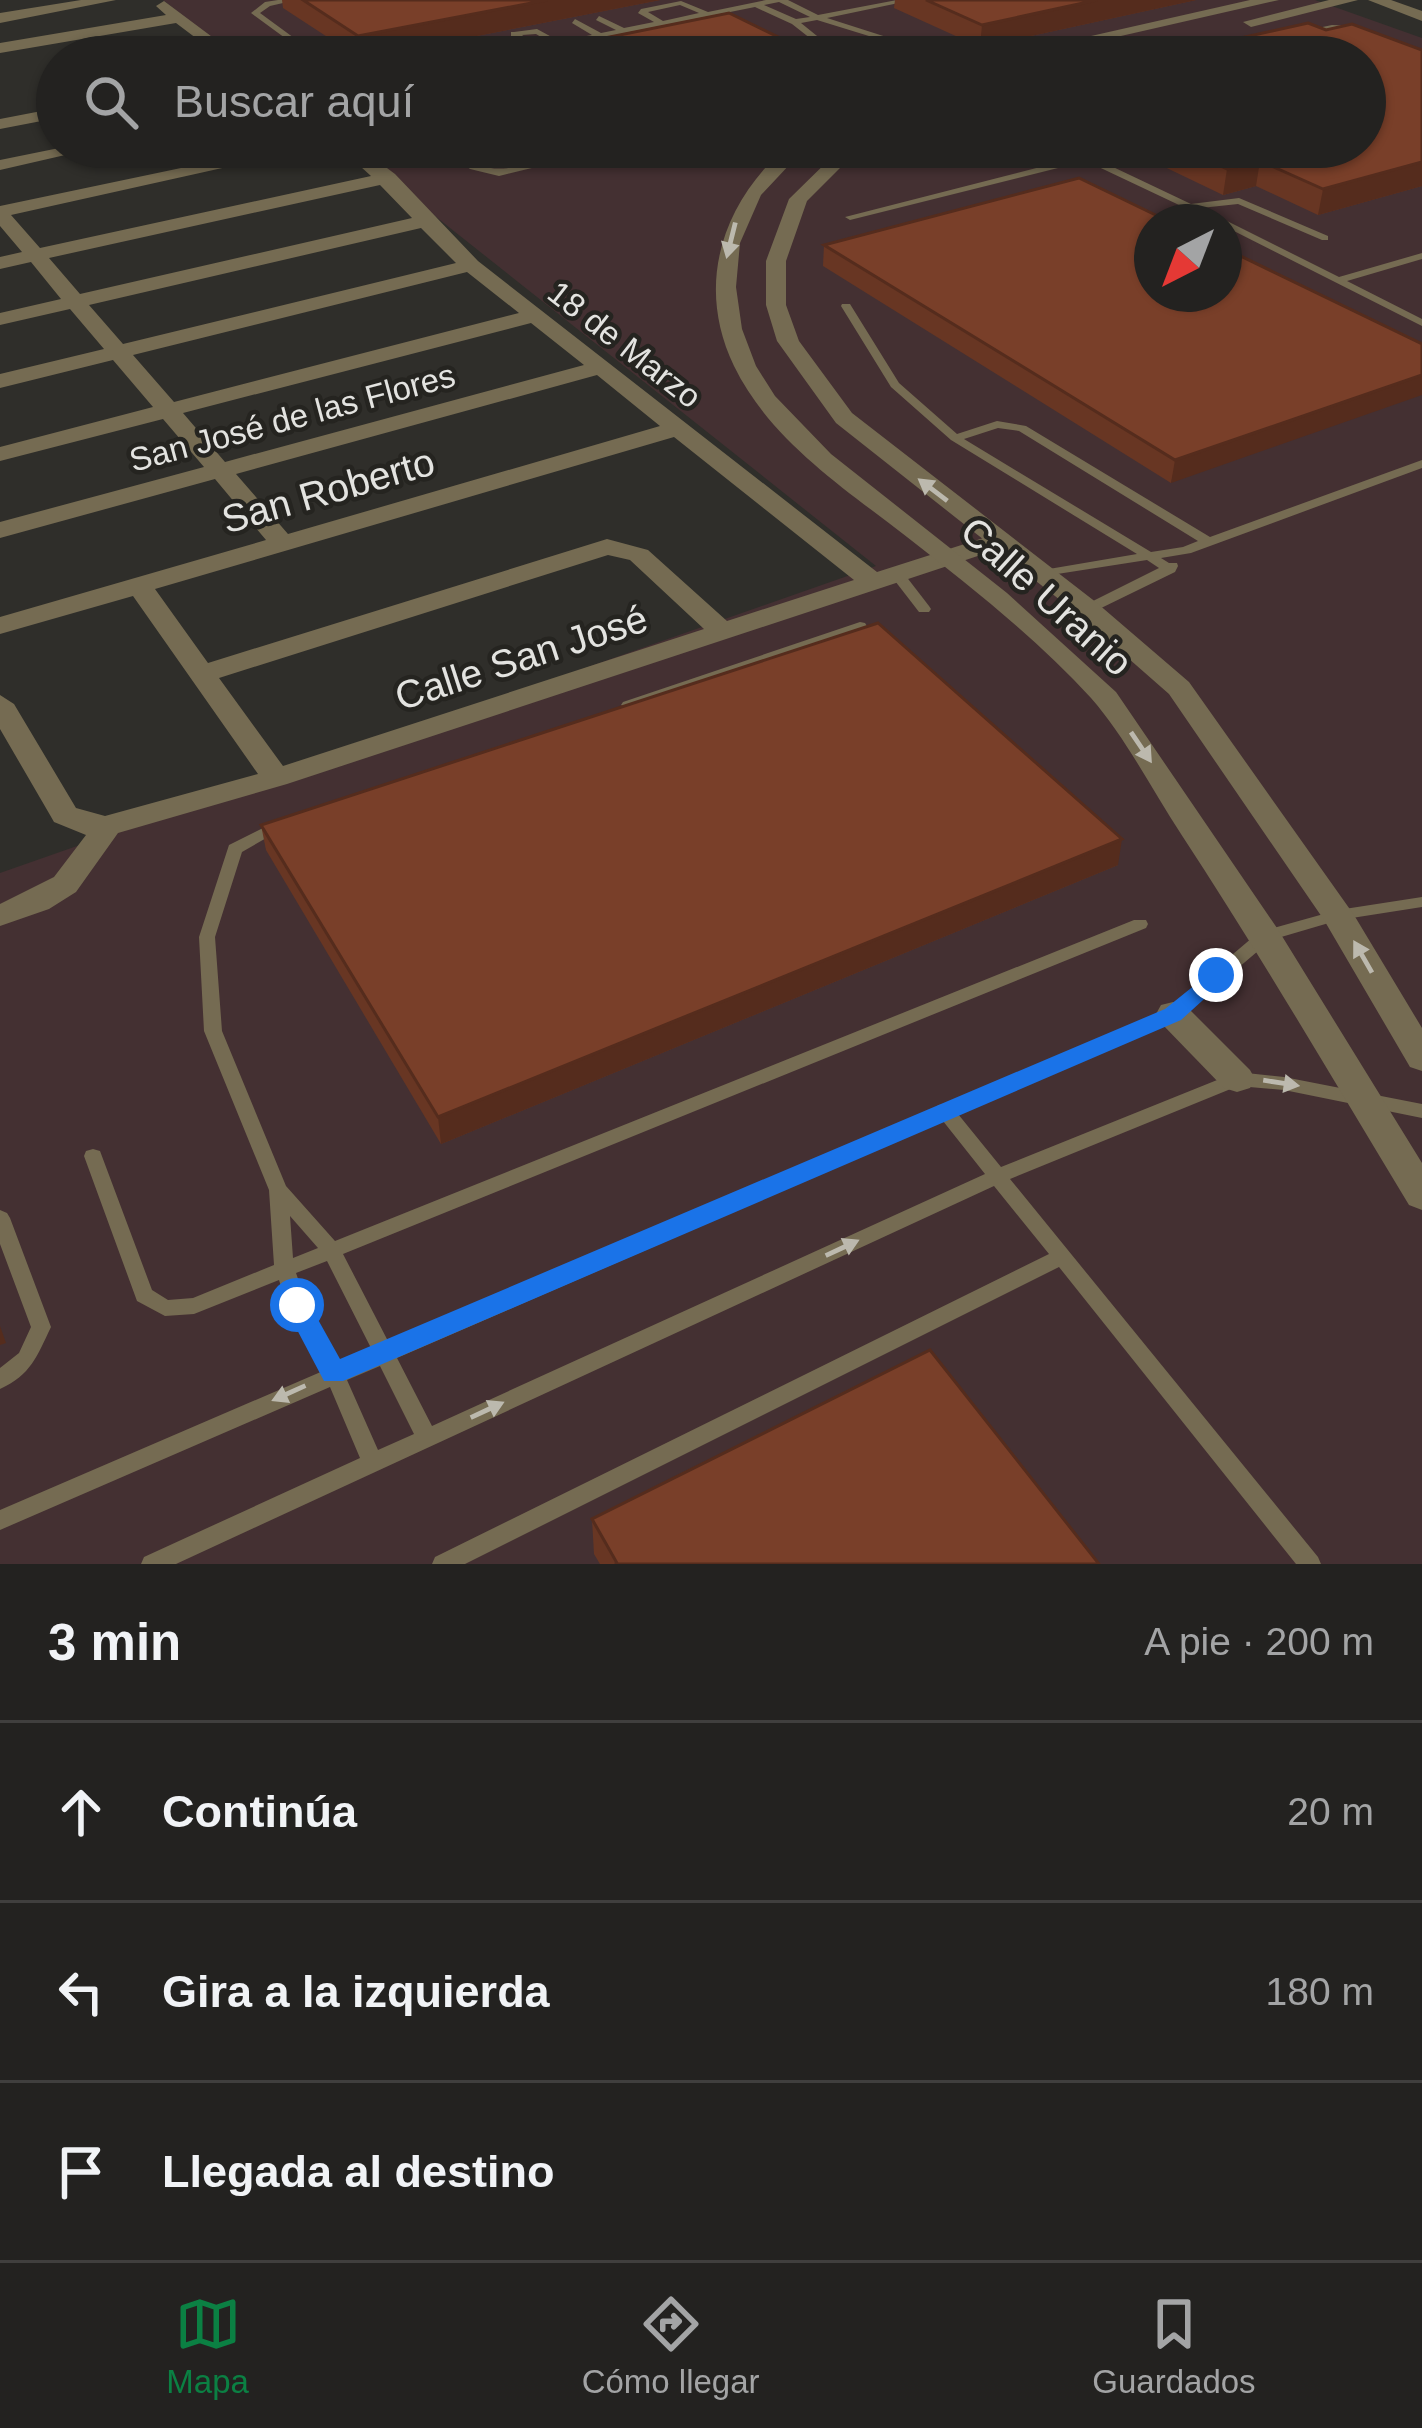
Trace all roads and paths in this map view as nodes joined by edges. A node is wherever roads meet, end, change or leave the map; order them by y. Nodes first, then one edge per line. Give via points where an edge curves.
1 (108, 0) edge
2 (157, 0) edge
3 (292, 0) edge
4 (779, 0) edge
5 (909, 0) edge
6 (1271, 0) edge
7 (1350, 0) edge
8 (1376, 0) edge
9 (752, 2) edge
10 (44, 5) edge
11 (707, 14) junction
12 (1422, 16) edge
13 (0, 18) edge
14 (178, 18) junction
15 (598, 18) dead end
16 (818, 18) junction
17 (575, 21) dead end
18 (794, 22) junction
19 (661, 23) junction
20 (622, 31) junction
21 (1376, 33) edge
22 (1297, 34) edge
23 (600, 35) junction
24 (71, 36) edge
25 (202, 36) edge
26 (288, 36) edge
27 (517, 36) edge
28 (543, 36) edge
29 (595, 36) edge
30 (812, 36) edge
31 (877, 36) edge
32 (1104, 36) edge
33 (1187, 36) edge
34 (36, 42) edge
35 (0, 48) edge
36 (36, 117) edge
37 (0, 124) edge
38 (36, 158) edge
39 (0, 165) edge
40 (210, 168) edge
41 (375, 168) edge
42 (481, 168) edge
43 (514, 168) edge
44 (770, 168) edge
45 (831, 168) edge
46 (1047, 168) edge
47 (1109, 168) edge
48 (388, 178) junction
49 (1188, 204) edge
50 (1211, 204) edge
51 (0, 213) edge
52 (850, 217) dead end
53 (421, 221) junction
54 (1242, 231) edge
55 (1325, 238) dead end
56 (36, 255) junction
57 (1422, 256) edge
58 (0, 263) edge
59 (471, 266) junction
60 (1339, 280) junction
61 (77, 301) junction
62 (846, 305) dead end
63 (536, 315) junction
64 (0, 319) edge
65 (1422, 323) edge
66 (121, 352) junction
67 (601, 367) junction
68 (0, 381) edge
69 (170, 410) junction
70 (678, 428) junction
71 (955, 438) junction
72 (0, 454) edge
73 (1422, 464) edge
74 (222, 470) junction
75 (0, 530) edge
76 (999, 541) junction
77 (1207, 542) junction
78 (283, 544) junction
79 (1186, 550) junction
80 (1144, 554) junction
81 (948, 558) junction
82 (1170, 569) junction
83 (1043, 574) junction
84 (885, 578) junction
85 (139, 586) junction
86 (924, 609) dead end
87 (1088, 609) junction
88 (0, 626) edge
89 (860, 626) edge
90 (723, 632) junction
91 (202, 674) junction
92 (0, 704) edge
93 (617, 709) edge
94 (276, 778) junction
95 (286, 822) edge
96 (106, 826) junction
97 (1422, 902) edge
98 (1338, 915) junction
99 (0, 916) edge
100 (1140, 924) dead end
101 (1265, 937) junction
102 (1173, 1014) junction
103 (1422, 1058) edge
104 (1237, 1078) junction
105 (1366, 1104) junction
106 (944, 1109) junction
107 (1422, 1111) edge
108 (93, 1156) dead end
109 (998, 1177) junction
110 (278, 1190) junction
111 (1422, 1195) edge
112 (0, 1218) edge
113 (330, 1248) junction
114 (1062, 1256) junction
115 (284, 1267) junction
116 (385, 1351) junction
117 (334, 1373) junction
118 (0, 1379) edge
119 (427, 1438) junction
120 (373, 1463) junction
121 (0, 1520) edge
122 (152, 1564) edge
123 (443, 1564) edge
124 (1310, 1564) edge

1 - 10 street
2 - 14 street
3 - 26 lane via 254,11
4 - 9 lane
4 - 16 lane
5 - 16 lane
6 - 32 street
7 - 33 street
8 - 12 street
9 - 11 lane
9 - 18 lane
10 - 13 street
11 - 19 lane
11 - 19 lane via 681,3 641,10
14 - 24 street
14 - 25 street
15 - 20 lane
16 - 18 lane
16 - 31 lane
17 - 23 lane
18 - 30 lane
19 - 20 lane
20 - 23 lane
21 - 22 lane via 1332,26
23 - 29 lane
27 - 28 lane via 531,29
34 - 35 street
36 - 37 street
38 - 39 street
40 - 51 street
41 - 48 street, 18 de Marzo
42 - 43 lane
44 -> 81 street, Calle Uranio via 725,251 734,346 757,392 806,445
76 -> 45 street, Calle Uranio via 844,418 788,341 776,305 776,261 798,200
46 - 52 lane
47 - 49 lane
48 - 53 street, 18 de Marzo
48 - 56 street
50 - 55 lane via 1240,201
51 - 56 street
53 - 59 street, 18 de Marzo
53 - 61 street
54 - 60 lane
56 - 58 street
56 - 61 street
57 - 60 lane
59 - 63 street, 18 de Marzo
59 - 66 street
60 - 65 lane
61 - 64 street
61 - 66 street
62 - 71 lane via 895,385
63 - 67 street, 18 de Marzo
63 - 69 street
66 - 68 street
66 - 69 street
67 - 70 street, 18 de Marzo
67 - 74 street, San José de las Flores
69 - 72 street
69 - 74 street
70 - 78 street, San Roberto
70 - 84 street, 18 de Marzo
71 - 77 lane via 997,424 1022,428
71 - 80 lane
73 - 77 lane
74 - 75 street, San José de las Flores
74 - 78 street
76 - 81 street, Calle San José
76 - 83 street, Calle Uranio
77 - 79 lane
78 - 85 street, San Roberto
79 - 80 lane
79 - 82 lane
80 - 82 lane
80 - 83 lane
81 - 84 street, Calle San José
81 -> 101 street, Calle Uranio via 1106,698
82 - 87 lane
83 - 87 street, Calle Uranio
84 - 86 lane
84 - 90 street, Calle San José
85 - 88 street, San Roberto
85 - 91 street
87 - 98 street, Calle Uranio via 1179,688
89 - 93 lane
90 - 91 street via 620,547
90 - 94 street, Calle San José
91 - 94 street
92 - 96 street via 65,814
94 - 96 street, Calle San José
95 - 110 lane via 235,849 207,938 213,1030
96 - 99 street via 72,882
97 - 98 lane
98 - 101 lane
103 -> 98 street, Calle Uranio
100 - 113 lane
101 - 102 lane
101 - 105 street, Calle Uranio
102 - 104 street
102 - 106 lane
104 -> 105 lane via 1273,1079
104 - 109 lane
105 - 107 lane
105 - 111 street, Calle Uranio
106 - 109 lane
106 - 116 lane
108 - 115 lane via 153,1303 194,1306
109 - 114 lane
119 -> 109 lane
110 - 113 lane
110 - 115 lane
112 - 118 lane via 41,1327 26,1360
113 - 115 lane
113 - 116 lane
114 - 123 lane
114 - 124 lane
115 - 117 lane
116 - 117 lane
116 - 119 lane
117 - 120 lane
117 -> 121 lane
119 - 120 lane
120 - 122 lane

